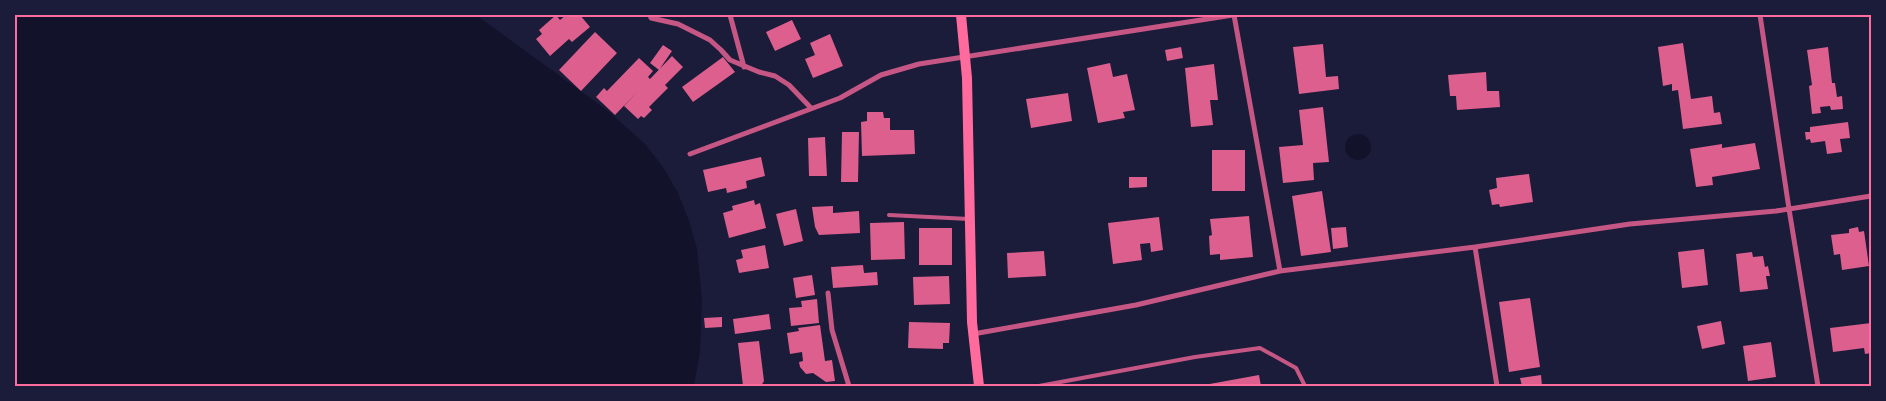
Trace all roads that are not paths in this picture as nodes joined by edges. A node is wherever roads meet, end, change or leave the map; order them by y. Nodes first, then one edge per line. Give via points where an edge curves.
1 (650, 15) edge
2 (730, 15) edge
3 (960, 15) edge
4 (1233, 15) edge
5 (1760, 15) edge
6 (966, 56) junction
7 (744, 67) junction
8 (811, 108) junction
9 (690, 154) dead end
10 (1871, 196) edge
11 (1789, 209) junction
12 (888, 214) dead end
13 (971, 219) junction
14 (1475, 247) junction
15 (1280, 271) junction
16 (828, 293) dead end
17 (973, 334) junction
18 (849, 386) edge
19 (979, 386) edge
20 (1039, 386) edge
21 (1305, 386) edge
22 (1497, 386) edge
23 (1818, 386) edge

1 - 7 street via 710,40 730,60
2 - 7 street
3 - 6 main road
4 - 6 street
4 - 15 street
5 - 11 street
6 - 8 street via 894,70 840,98
6 - 13 main road
7 - 8 street via 775,76 789,85
8 - 9 street
10 - 11 street
11 - 14 street via 1630,224
11 - 23 street
12 - 13 lane
13 - 17 main road
14 - 15 street
14 - 22 street
15 - 17 street via 1136,305
16 - 18 street via 832,330
17 - 19 main road
20 - 21 lane via 1260,348 1296,368

